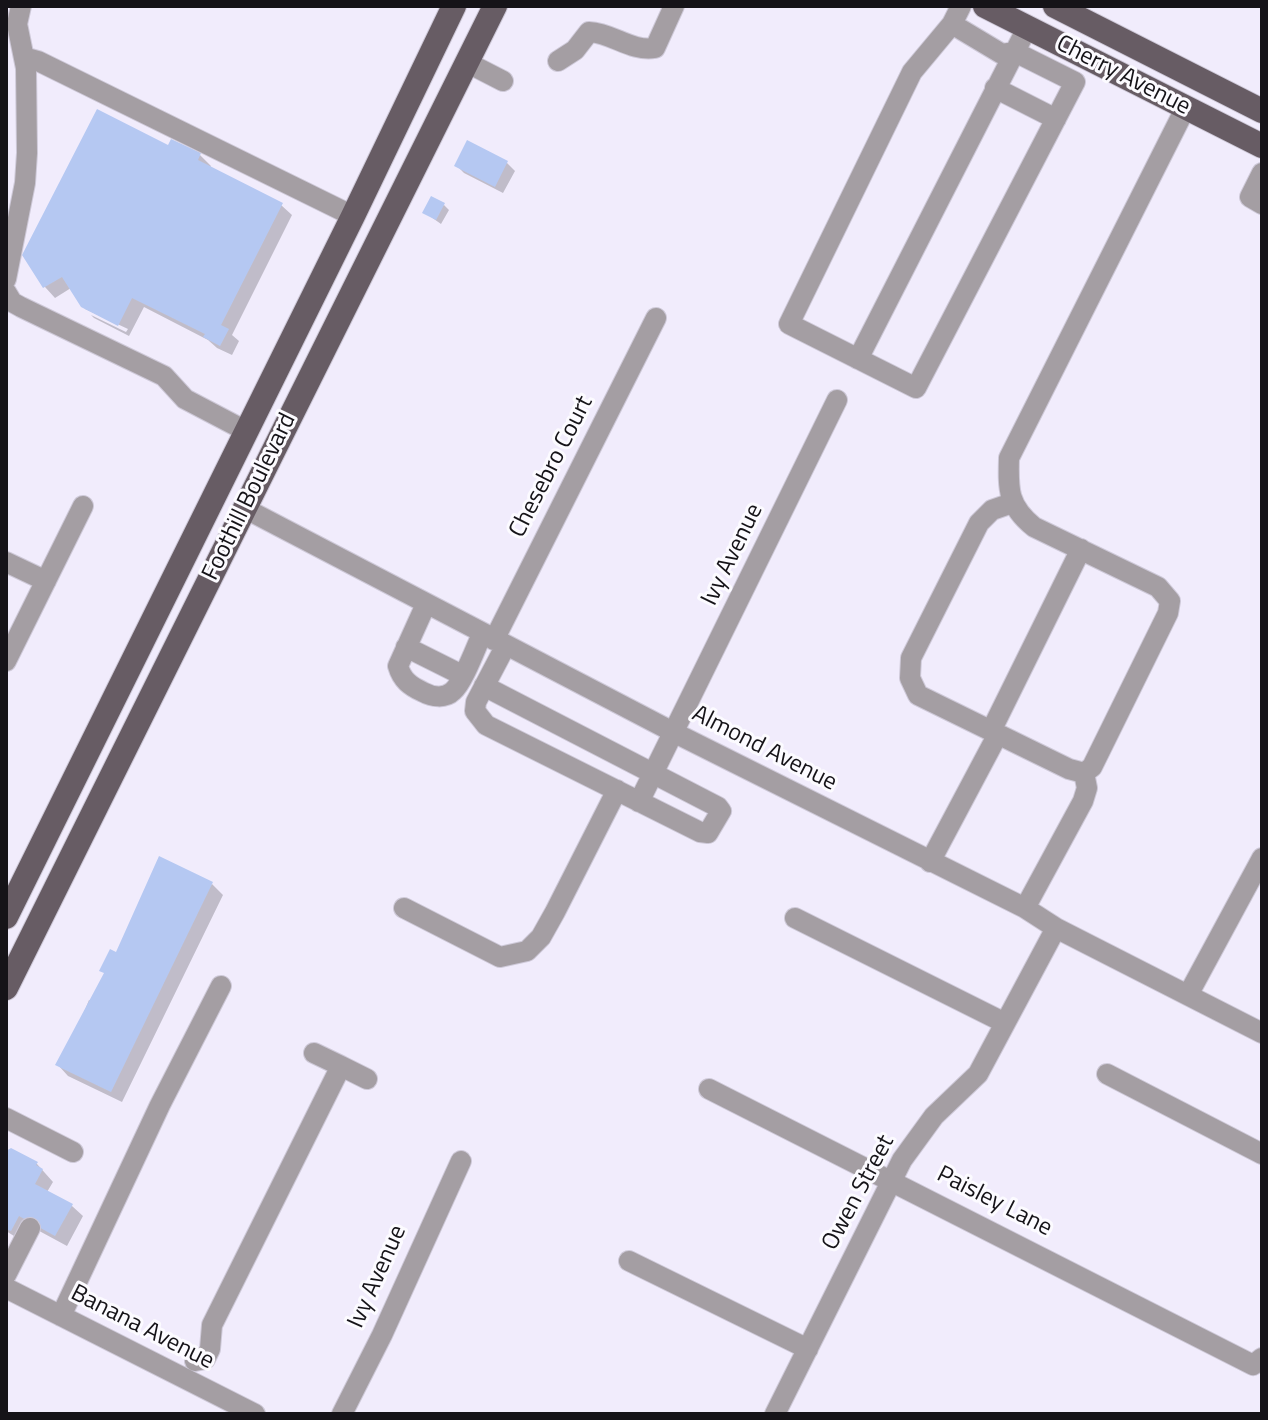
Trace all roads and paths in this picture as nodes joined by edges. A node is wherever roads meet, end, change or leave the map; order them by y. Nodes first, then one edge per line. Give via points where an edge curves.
1 (21, 6) edge
2 (454, 6) edge
3 (495, 6) edge
4 (674, 6) edge
5 (985, 6) edge
6 (1055, 6) edge
7 (956, 15) edge
8 (1027, 28) junction
9 (1015, 52) junction
10 (24, 57) junction
11 (558, 61) dead end
12 (466, 62) junction
13 (503, 81) dead end
14 (995, 88) junction
15 (1186, 107) junction
16 (1262, 111) edge
17 (1056, 119) junction
18 (1262, 129) edge
19 (1262, 146) edge
20 (1262, 173) edge
21 (1262, 204) edge
22 (353, 216) junction
23 (6, 279) edge
24 (6, 292) edge
25 (656, 318) dead end
26 (317, 359) junction
27 (858, 359) junction
28 (837, 400) dead end
29 (246, 431) junction
30 (1012, 503) junction
31 (83, 506) dead end
32 (244, 508) junction
33 (1081, 549) junction
34 (6, 562) edge
35 (46, 581) junction
36 (426, 604) junction
37 (494, 640) junction
38 (406, 647) junction
39 (6, 661) edge
40 (462, 675) junction
41 (484, 686) junction
42 (994, 732) junction
43 (675, 733) junction
44 (654, 773) junction
45 (1084, 773) junction
46 (617, 790) junction
47 (639, 802) junction
48 (1262, 858) edge
49 (930, 862) junction
50 (404, 908) dead end
51 (1025, 908) junction
52 (6, 917) edge
53 (795, 918) dead end
54 (1056, 928) junction
55 (221, 986) dead end
56 (6, 988) edge
57 (1188, 995) junction
58 (1005, 1023) junction
59 (1262, 1033) edge
60 (314, 1053) dead end
61 (341, 1066) junction
62 (1107, 1074) dead end
63 (367, 1079) dead end
64 (709, 1089) dead end
65 (6, 1118) edge
66 (73, 1152) dead end
67 (1262, 1154) edge
68 (461, 1161) dead end
69 (892, 1180) junction
70 (30, 1228) dead end
71 (629, 1261) dead end
72 (6, 1275) edge
73 (6, 1288) edge
74 (61, 1316) junction
75 (808, 1349) junction
76 (196, 1358) junction
77 (1258, 1361) edge
78 (255, 1414) edge
79 (342, 1414) edge
80 (775, 1414) edge

1 - 10 street via 17,24
2 - 22 main road, Foothill Boulevard
3 - 12 main road, Foothill Boulevard
4 - 11 street via 655,48 642,50 604,32 589,32
5 - 8 main road, Cherry Avenue
6 - 16 main road, Cherry Avenue
7 - 9 street via 1002,54
7 - 27 street via 912,72 789,324
8 - 9 street
8 - 15 main road, Cherry Avenue
9 - 14 street
9 - 17 street via 1075,82
10 - 22 street
10 - 23 street via 25,183
12 - 13 street
12 - 26 main road, Foothill Boulevard
14 - 17 street
14 - 27 street
15 - 18 main road via 1201,98
15 - 19 main road, Cherry Avenue
15 - 30 street via 1009,458
17 - 27 street via 916,388
20 - 21 street via 1250,197
22 - 26 main road via 364,222 364,235 322,322
22 - 29 main road, Foothill Boulevard
24 - 29 street via 21,307 164,376 185,399
25 - 37 street, Chesebro Court
26 - 32 main road, Foothill Boulevard
28 - 43 street, Ivy Avenue
29 - 52 main road, Foothill Boulevard
30 - 33 street via 1034,527
30 - 42 street via 992,510 979,523 911,658 910,678 918,695
31 - 35 street
32 - 36 street, Almond Avenue
32 - 56 main road, Foothill Boulevard
33 - 42 street
33 - 45 street via 1158,587 1170,601 1092,767
34 - 35 street
35 - 39 street
36 - 37 street, Almond Avenue
36 - 38 street
37 - 40 street
37 - 41 street
37 - 43 street, Almond Avenue
38 - 40 street
38 - 40 street via 398,666 412,687 442,697 453,692
41 - 44 street
41 - 46 street via 475,711 486,725
42 - 45 street
42 - 49 street
43 - 44 street, Ivy Avenue
43 - 49 street, Almond Avenue
44 - 47 street, Ivy Avenue
44 - 47 street via 718,807 716,821 708,833 700,832
45 - 51 street via 1083,801
46 - 47 street
46 - 50 street via 555,912 527,951 500,957
48 - 57 street
49 - 51 street, Almond Avenue
51 - 54 street, Almond Avenue
53 - 58 street
54 - 57 street, Almond Avenue
54 - 58 street, Owen Street
55 - 74 street
57 - 59 street, Almond Avenue
58 - 69 street, Owen Street via 978,1074 934,1116
60 - 61 street
61 - 63 street
61 - 76 street
62 - 67 street
64 - 69 street, Paisley Lane
65 - 66 street
68 - 79 street, Ivy Avenue
69 - 75 street, Owen Street
69 - 77 street, Paisley Lane
70 - 72 street
71 - 75 street
73 - 74 street, Banana Avenue
74 - 76 street, Banana Avenue
75 - 80 street, Owen Street
76 - 78 street, Banana Avenue

